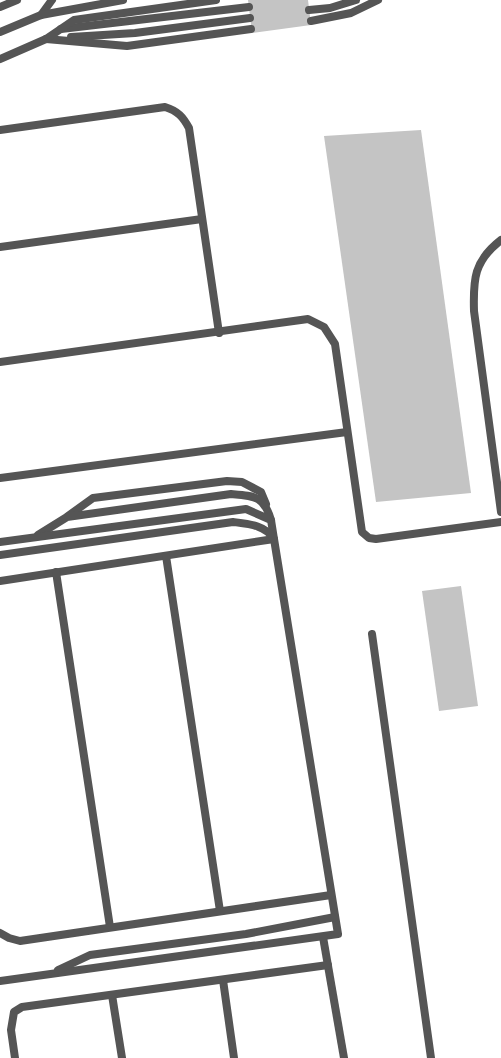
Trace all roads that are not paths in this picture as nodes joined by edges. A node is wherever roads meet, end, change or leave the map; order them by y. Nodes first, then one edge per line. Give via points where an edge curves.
1 (17, 0) edge
2 (53, 0) edge
3 (123, 0) edge
4 (216, 0) edge
5 (356, 0) edge
6 (378, 0) edge
7 (0, 7) edge
8 (248, 7) dead end
9 (309, 10) dead end
10 (41, 15) junction
11 (250, 18) dead end
12 (311, 21) dead end
13 (61, 29) junction
14 (251, 29) dead end
15 (0, 32) edge
16 (46, 39) junction
17 (0, 59) edge
18 (0, 130) edge
19 (202, 219) junction
20 (501, 240) edge
21 (0, 246) edge
22 (218, 333) junction
23 (0, 362) edge
24 (347, 432) junction
25 (0, 478) edge
26 (266, 505) junction
27 (501, 512) edge
28 (67, 517) junction
29 (271, 520) junction
30 (501, 522) edge
31 (36, 537) junction
32 (274, 539) junction
33 (0, 542) edge
34 (0, 555) edge
35 (166, 556) junction
36 (56, 572) junction
37 (0, 581) edge
38 (372, 634) dead end
39 (331, 895) junction
40 (220, 911) junction
41 (335, 917) junction
42 (110, 927) junction
43 (0, 933) edge
44 (323, 937) junction
45 (328, 965) junction
46 (49, 974) junction
47 (223, 980) junction
48 (0, 981) edge
49 (112, 995) junction
50 (15, 1058) edge
51 (122, 1058) edge
52 (234, 1058) edge
53 (344, 1058) edge
54 (431, 1058) edge

1 - 7 lane
2 - 10 lane
3 - 10 lane
4 - 13 lane via 74,20
5 - 9 lane via 330,8
6 - 12 lane via 351,14
8 - 13 lane
10 - 15 lane
11 - 16 lane via 135,33
13 - 16 lane
14 - 16 lane via 127,46
16 - 17 lane
18 - 19 lane via 165,108 176,111 184,118 189,128
19 - 21 lane
19 - 22 lane
20 - 27 lane via 489,249 473,283 474,311
22 - 23 lane
22 - 24 lane via 308,319 324,327 335,344
24 - 25 lane
24 - 30 lane via 360,525 362,532 369,538
26 - 28 lane via 247,496 231,494
26 - 28 lane via 262,492 242,482 227,481 93,498
26 - 29 lane
28 - 31 lane
29 - 31 lane via 246,509
29 - 32 lane
31 - 33 lane
32 - 34 lane via 260,526 233,522
32 - 35 lane
32 - 39 lane
35 - 36 lane
35 - 40 lane
36 - 37 lane
36 - 42 lane
38 - 54 lane
39 - 40 lane
39 - 41 lane
40 - 42 lane
41 - 44 lane via 338,934
41 - 46 lane via 246,934 90,955
42 - 43 lane via 20,941
44 - 45 lane
44 - 46 lane
45 - 47 lane
45 - 53 lane
46 - 48 lane
47 - 49 lane
47 - 52 lane
49 - 50 lane via 22,1007 14,1012 11,1030
49 - 51 lane

